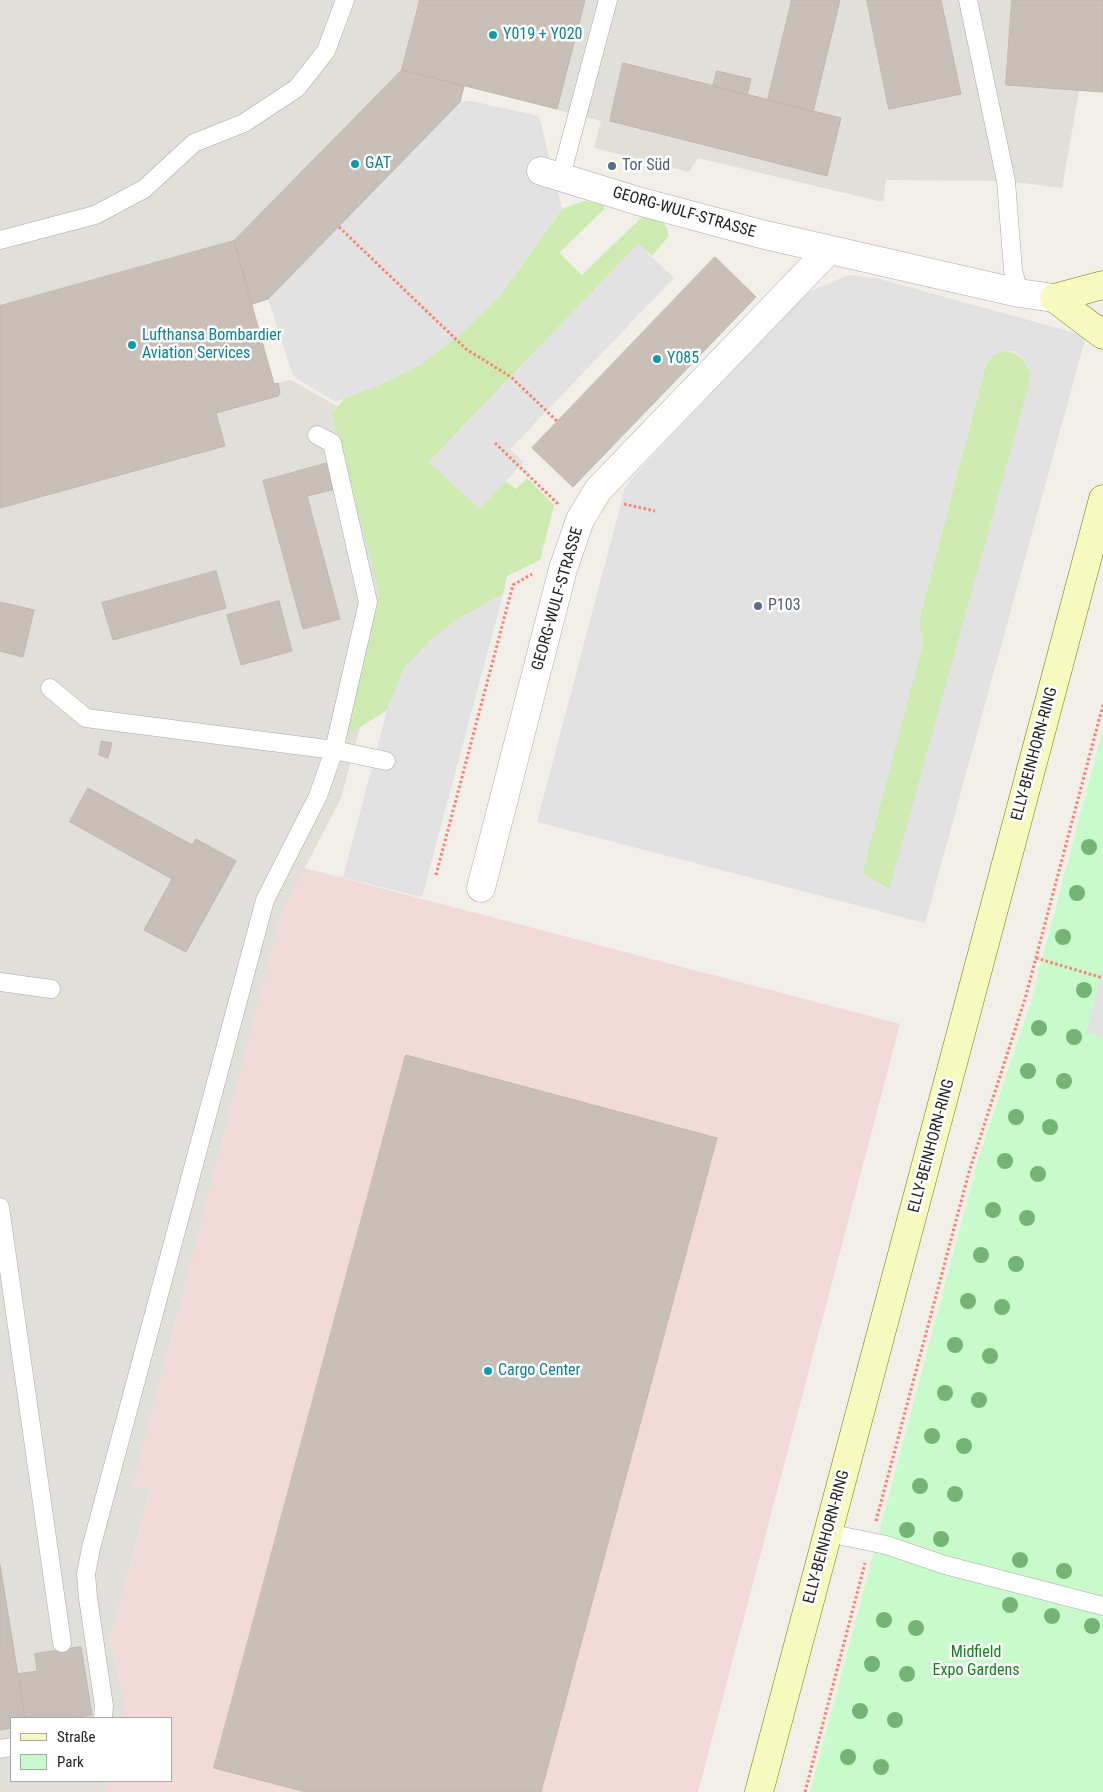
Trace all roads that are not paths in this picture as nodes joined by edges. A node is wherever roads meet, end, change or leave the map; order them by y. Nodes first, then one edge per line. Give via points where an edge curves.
1 (345, 0) edge
2 (608, 0) edge
3 (968, 0) edge
4 (551, 174) joint
5 (0, 240) edge
6 (829, 250) junction
7 (1103, 285) edge
8 (1019, 293) junction
9 (1054, 298) junction
10 (1103, 335) edge
11 (317, 435) dead end
12 (1103, 499) edge
13 (50, 688) dead end
14 (334, 750) junction
15 (386, 761) dead end
16 (481, 888) dead end
17 (0, 982) edge
18 (51, 989) dead end
19 (0, 1207) edge
20 (828, 1533) junction
21 (1103, 1606) edge
22 (62, 1643) dead end
23 (103, 1717) edge
24 (758, 1789) edge

1 - 5 lane via 326,51 297,88 244,124 194,143 144,189 95,214
2 - 4 lane
3 - 8 lane via 1006,181 1013,270
4 - 6 street, GEORG-WULF-STRASSE via 638,201
6 - 8 street, GEORG-WULF-STRASSE
6 - 16 street, GEORG-WULF-STRASSE via 598,490 580,520 564,569
7 - 9 street
8 - 9 street, GEORG-WULF-STRASSE
9 - 10 street
11 - 14 lane via 332,443 368,602
12 - 20 street, ELLY-BEINHORN-RING
13 - 14 lane via 86,718
14 - 15 lane
14 - 23 lane via 318,796 265,900 91,1548 86,1574
17 - 18 lane
19 - 22 lane
20 - 21 lane via 895,1548 945,1565
20 - 24 street, ELLY-BEINHORN-RING

